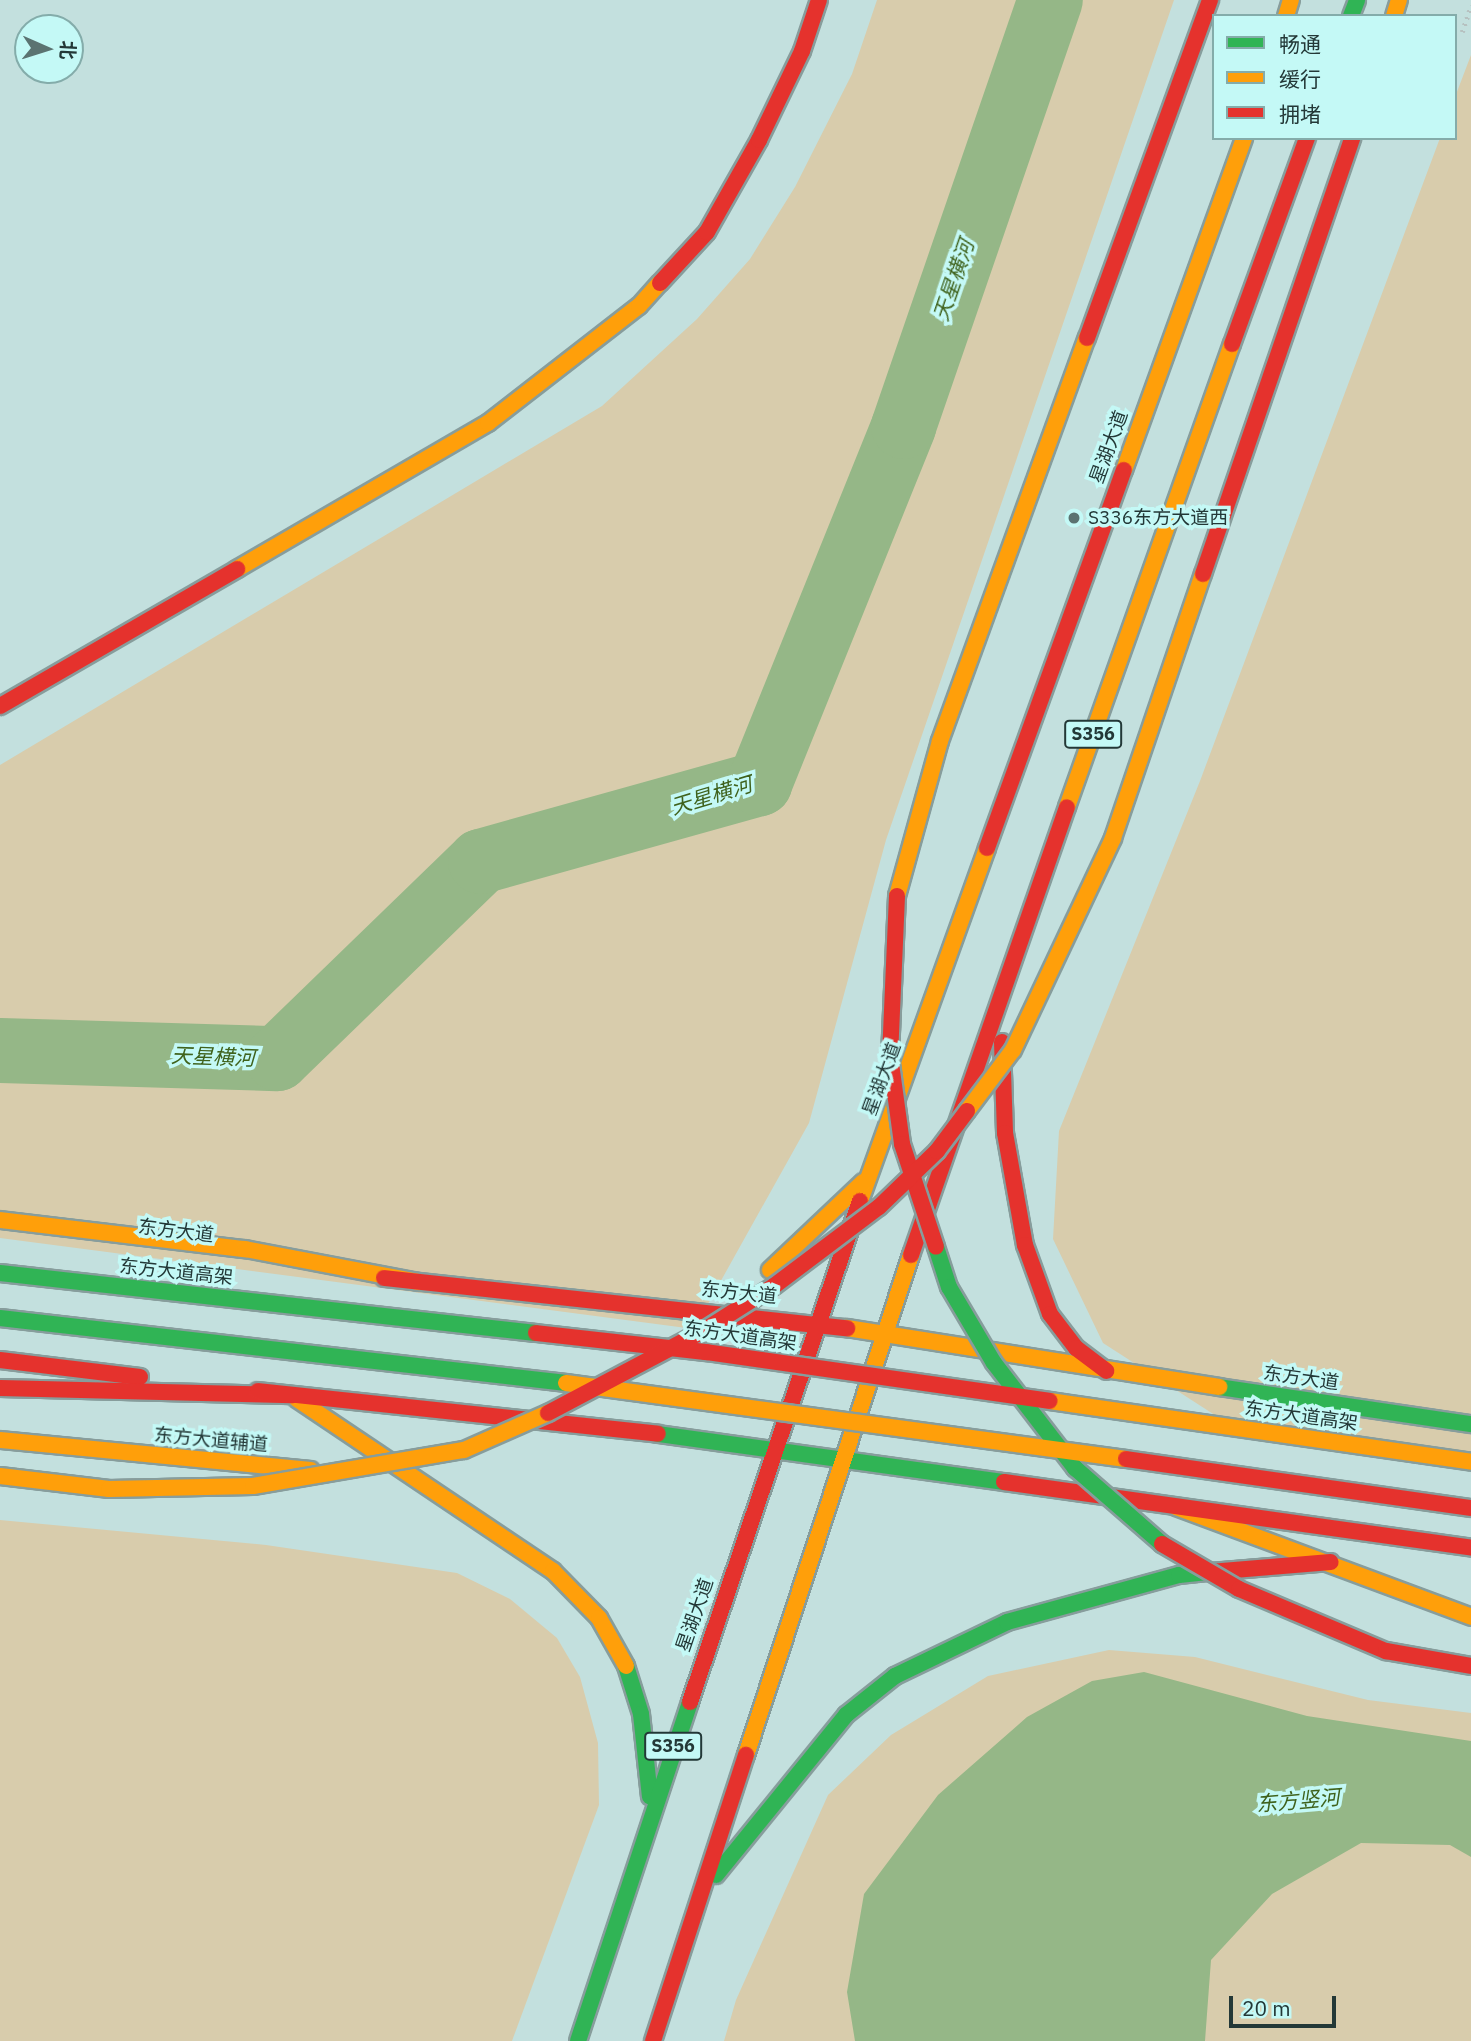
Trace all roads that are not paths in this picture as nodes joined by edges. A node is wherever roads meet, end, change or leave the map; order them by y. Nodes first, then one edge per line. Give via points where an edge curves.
1 (819, 0) edge
2 (1210, 0) edge
3 (1243, 140) edge
4 (1306, 140) edge
5 (1351, 140) edge
6 (0, 706) edge
7 (1000, 1004) junction
8 (870, 1175) junction
9 (0, 1220) edge
10 (0, 1230) edge
11 (0, 1273) edge
12 (418, 1282) junction
13 (716, 1312) junction
14 (0, 1318) edge
15 (816, 1323) junction
16 (884, 1332) junction
17 (0, 1360) edge
18 (1105, 1371) junction
19 (0, 1388) edge
20 (293, 1395) junction
21 (1471, 1423) edge
22 (0, 1440) edge
23 (772, 1451) junction
24 (844, 1461) junction
25 (1471, 1462) edge
26 (0, 1476) edge
27 (417, 1481) junction
28 (1176, 1507) junction
29 (1471, 1508) edge
30 (1471, 1548) edge
31 (1329, 1562) junction
32 (1368, 1562) dead end
33 (1445, 1562) dead end
34 (1471, 1562) edge
35 (1471, 1616) edge
36 (1471, 1666) edge
37 (651, 1811) junction
38 (702, 1893) junction
39 (578, 2041) edge
40 (653, 2041) edge

1 - 6 main road via 802,51 707,232 639,306 488,423
2 - 36 main road, bridge via 940,741 895,903 890,1056 902,1144 949,1287 994,1363 1075,1468 1160,1543 1239,1589 1386,1651
3 - 8 main road, 星湖大道 / S356
4 - 7 main road, S356 via 1126,636
5 - 26 main road, bridge via 1113,838 1013,1050 937,1151 880,1207 723,1318 548,1413 464,1450 253,1486 109,1489
7 - 16 main road, S356
7 - 18 main road via 1006,1133 1025,1245 1050,1314 1076,1348
8 - 13 main road via 784,1260
8 - 15 main road, 星湖大道 / S356
9 - 12 main road via 245,1249
10 - 12 main road, 东方大道
11 - 25 main road, 东方大道高架, bridge via 706,1352
12 - 13 main road, 东方大道
13 - 15 main road, 东方大道
14 - 29 main road, bridge via 693,1397
15 - 16 main road, 东方大道
15 - 23 main road, 星湖大道 / S356
16 - 18 main road, 东方大道
16 - 24 main road, S356
17 - 20 main road
18 - 21 main road, 东方大道
19 - 20 main road
20 - 23 main road via 669,1435
20 - 27 main road
22 - 27 main road, 东方大道辅道
23 - 24 main road
23 - 37 main road, 星湖大道 / S356
24 - 28 main road
24 - 38 main road, S356
27 - 37 main road via 552,1571 599,1618 626,1665 642,1714
28 - 30 main road
28 - 31 main road
31 - 32 main road
31 - 35 main road
31 - 38 main road via 1179,1575 1007,1622 895,1676 846,1715
33 - 34 main road
37 - 39 main road, 星湖大道 / S356
38 - 40 main road, S356

